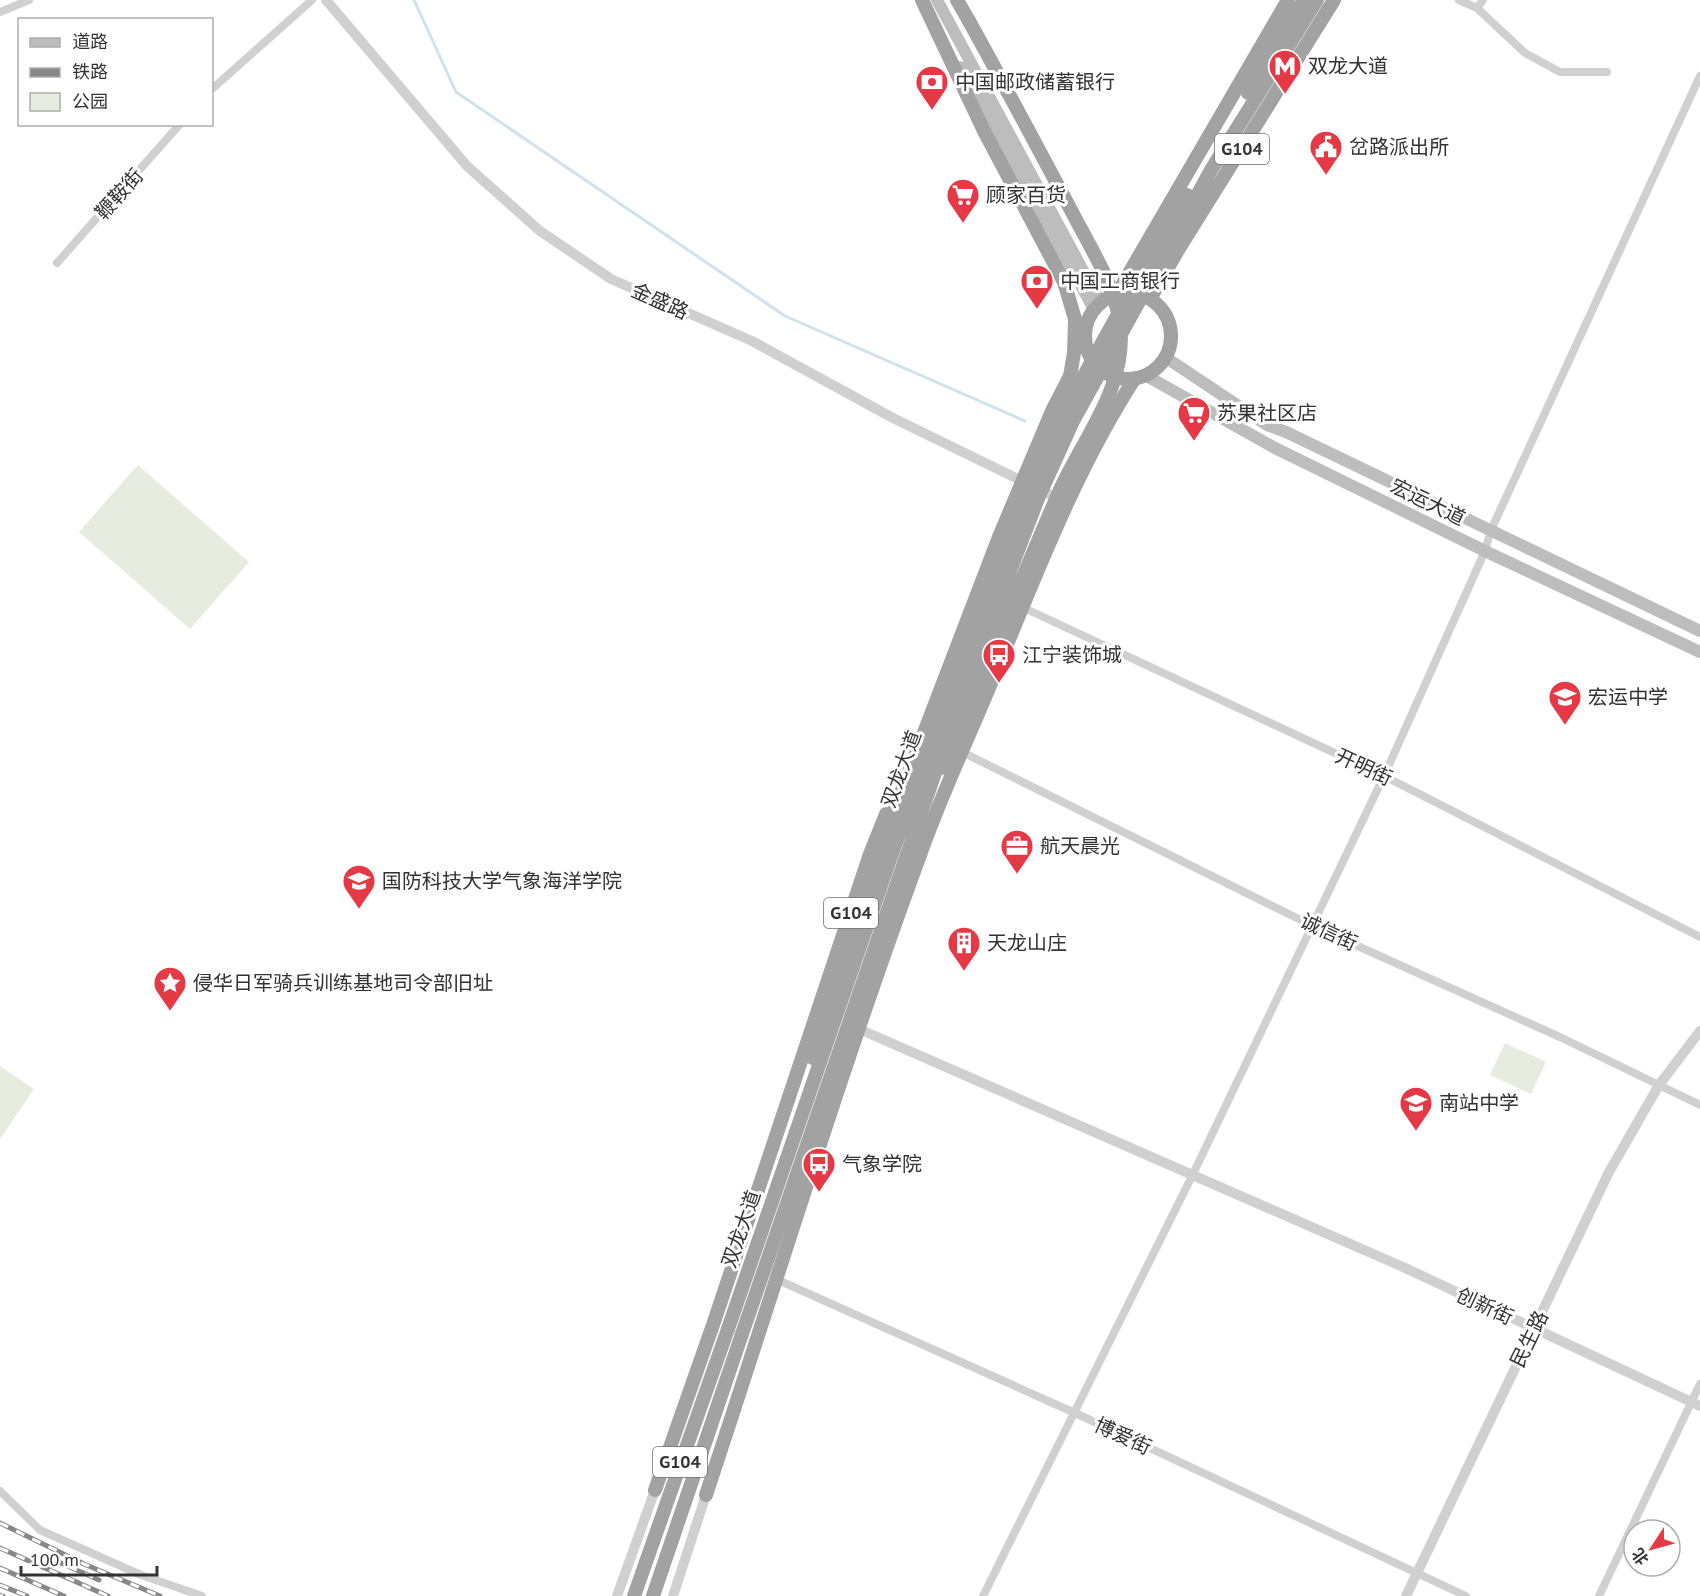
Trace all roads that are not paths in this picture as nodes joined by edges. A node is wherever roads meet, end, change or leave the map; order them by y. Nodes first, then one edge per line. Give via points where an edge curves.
1 (29, 0) edge
2 (312, 0) edge
3 (326, 0) edge
4 (922, 0) edge
5 (937, 0) edge
6 (957, 0) edge
7 (1288, 0) edge
8 (1304, 0) edge
9 (1317, 0) edge
10 (1334, 0) edge
11 (1458, 0) edge
12 (1483, 0) edge
13 (1477, 8) junction
14 (0, 12) edge
15 (1607, 72) dead end
16 (1700, 76) edge
17 (213, 88) edge
18 (178, 126) edge
19 (57, 263) dead end
20 (1117, 294) junction
21 (1150, 299) junction
22 (1097, 306) junction
23 (1089, 354) junction
24 (1165, 357) junction
25 (1140, 377) junction
26 (1018, 478) junction
27 (1066, 503) junction
28 (1491, 530) junction
29 (1485, 551) junction
30 (1023, 607) junction
31 (1700, 631) edge
32 (1700, 652) edge
33 (962, 753) junction
34 (1384, 776) junction
35 (908, 849) junction
36 (1311, 925) junction
37 (1700, 937) edge
38 (859, 1029) junction
39 (1700, 1031) edge
40 (1659, 1085) junction
41 (1700, 1105) edge
42 (791, 1143) junction
43 (1192, 1176) junction
44 (778, 1281) junction
45 (1534, 1329) junction
46 (1700, 1384) edge
47 (1696, 1404) edge
48 (1075, 1413) junction
49 (655, 1490) joint
50 (0, 1491) edge
51 (706, 1494) joint
52 (1417, 1574) junction
53 (202, 1596) edge
54 (617, 1596) edge
55 (634, 1596) edge
56 (654, 1596) edge
57 (673, 1596) edge
58 (983, 1596) edge
59 (1406, 1596) edge
60 (1466, 1596) edge
61 (1599, 1596) edge

1 - 14 street
2 - 17 street
3 - 26 street, 金盛路 via 467,166 540,231 611,279 752,341 892,418
4 - 22 main road
4 - 42 highway, bridge via 984,131 1064,282 1075,319 1074,353 1070,376 999,537 889,824 822,1026
5 - 22 main road
6 - 35 highway, bridge via 1109,286 1120,324 1121,353 1102,412 1060,490
7 - 20 highway, G104
8 - 42 highway, 双龙大道 / G104, bridge via 1142,271 1066,408 1030,488 902,823
9 - 35 highway, 双龙大道 / G104, bridge via 1210,171 1073,421 1035,506
10 - 21 highway, G104
11 - 13 street
12 - 13 street
13 - 15 street via 1525,53 1560,72
16 - 28 street
18 - 19 street, 鞭鞍街
20 - 21 highway via 1128,292
20 - 22 highway
21 - 24 highway via 1160,306 1171,331
22 - 23 highway via 1088,317 1085,330
23 - 25 highway via 1108,374
23 - 26 highway, 双龙大道 / G104
24 - 25 highway via 1157,368
24 - 28 main road, 宏运大道 via 1268,425
25 - 27 highway, G104 via 1114,411
25 - 29 main road, 宏运大道
26 - 27 street, 金盛路
26 - 49 highway, 双龙大道 / G104 via 870,854
27 - 30 highway, G104
28 - 29 street
28 - 31 main road, 宏运大道
29 - 32 main road, 宏运大道
29 - 34 street
30 - 33 highway, G104
30 - 34 street, 开明街
33 - 36 street, 诚信街
33 - 38 highway, G104 via 921,852
34 - 36 street
34 - 37 street, 开明街
35 - 56 highway, 双龙大道 / G104, bridge
36 - 40 street, 诚信街
36 - 43 street
38 - 43 street, 创新街
38 - 44 highway, G104
39 - 40 street, 民生路
40 - 41 street, 诚信街
40 - 45 street, 民生路 via 1609,1172
42 - 55 highway, 双龙大道 / G104, bridge
43 - 45 street, 创新街
43 - 48 street
44 - 48 street, 博爱街
44 - 51 highway, G104
45 - 47 street, 创新街
45 - 52 street, 民生路
46 - 47 street
47 - 61 street
48 - 52 street, 博爱街
48 - 58 street
49 - 54 street
50 - 53 street via 40,1530 141,1575
51 - 57 street
52 - 59 street, 民生路
52 - 60 street, 博爱街

